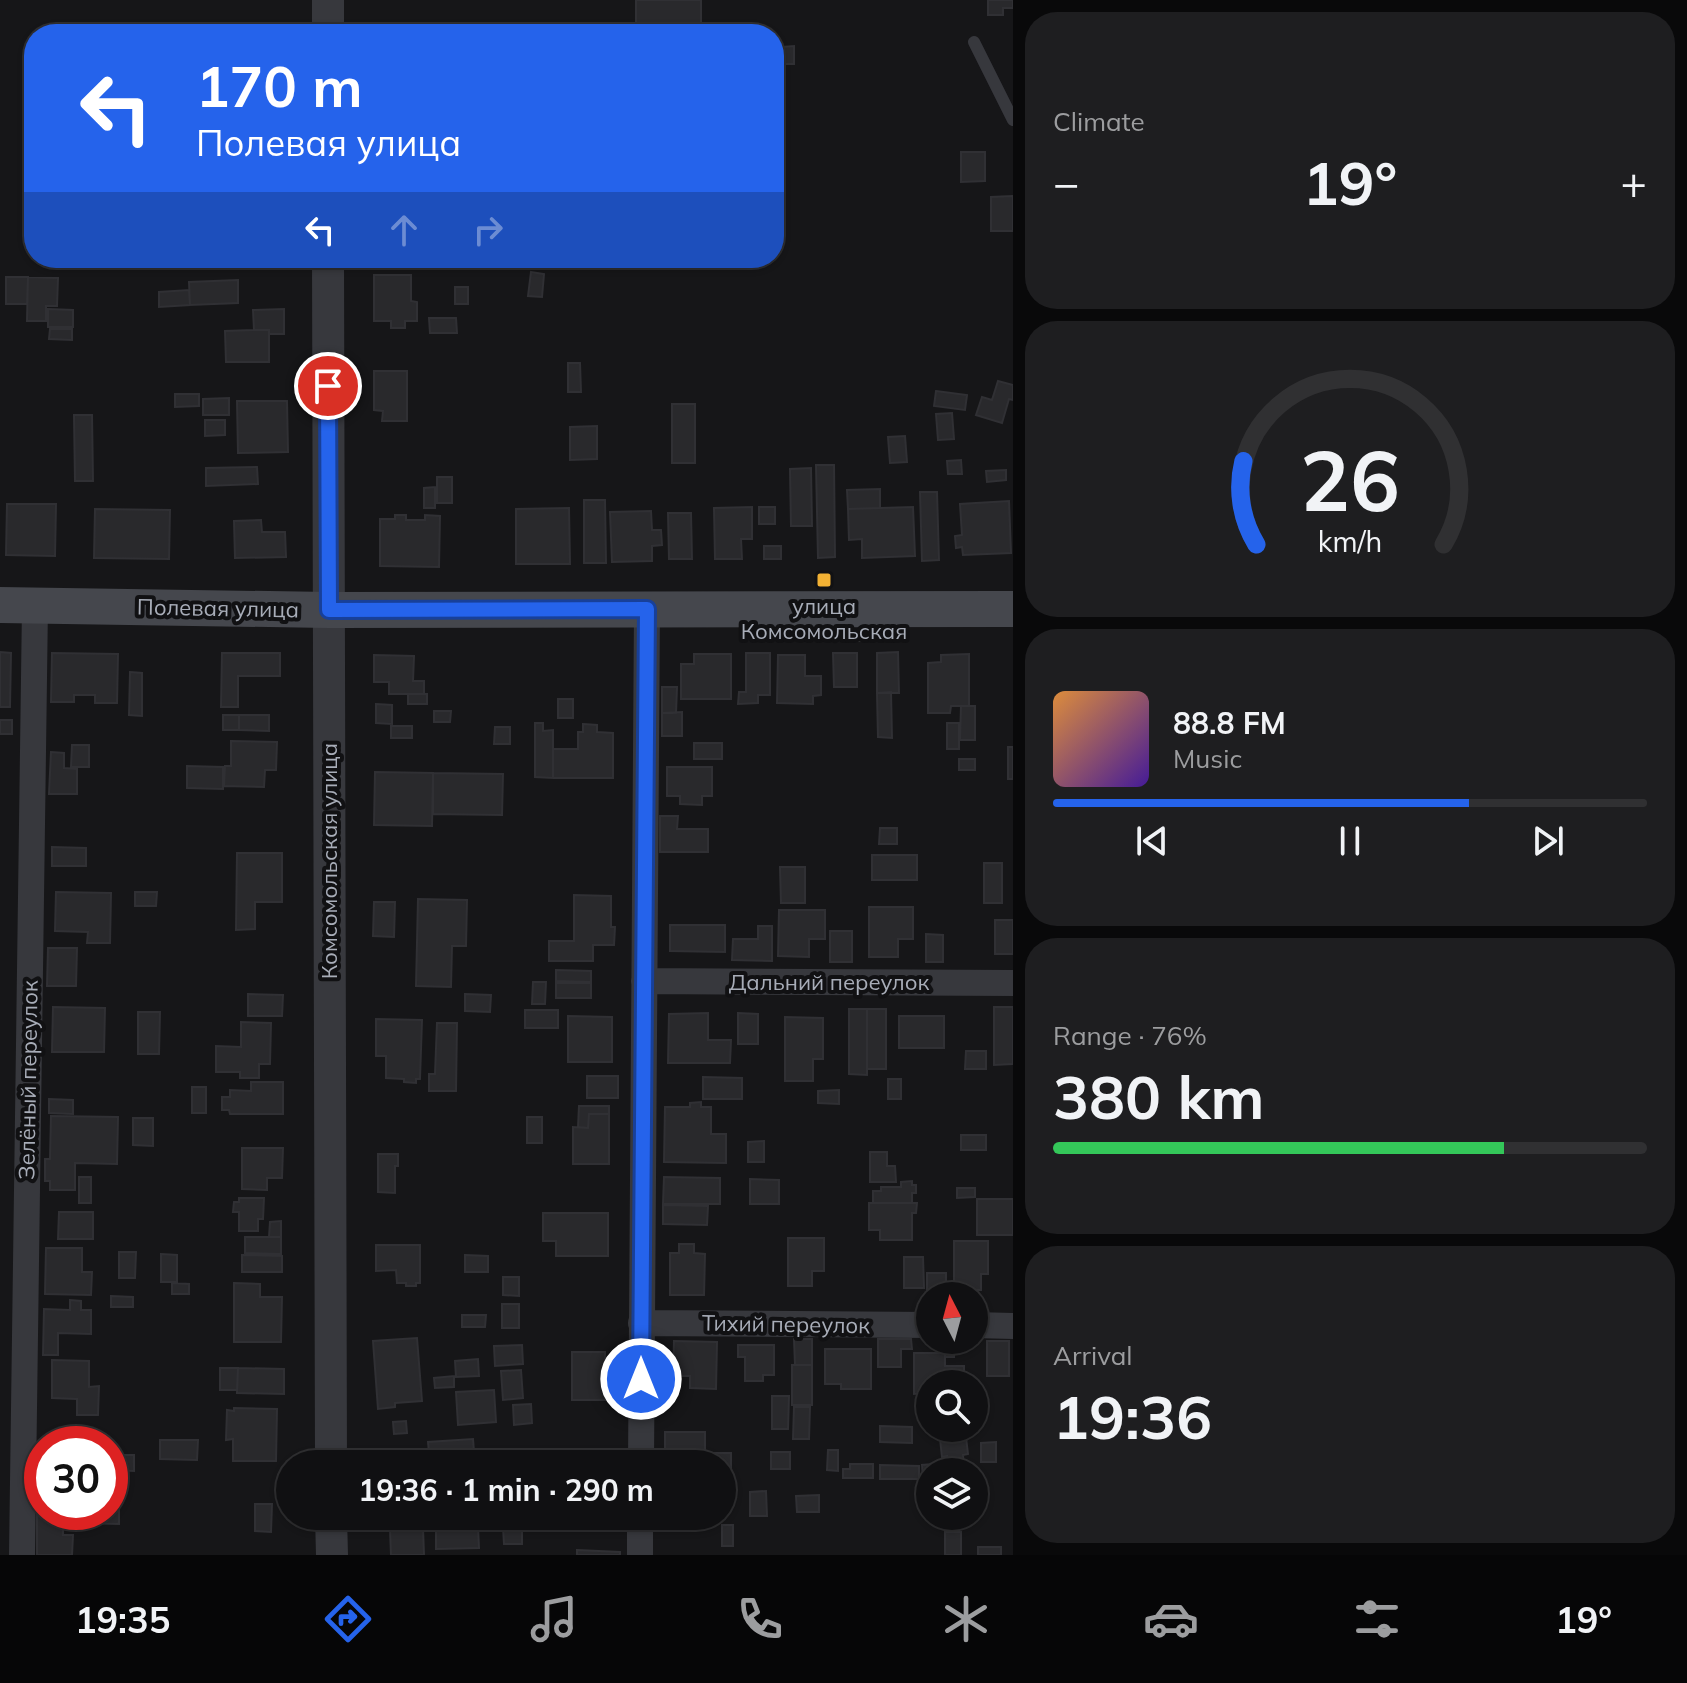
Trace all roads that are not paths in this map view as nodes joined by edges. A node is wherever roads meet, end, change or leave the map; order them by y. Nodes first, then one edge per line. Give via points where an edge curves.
1 (328, 0) edge
2 (328, 24) edge
3 (974, 42) dead end
4 (1013, 120) edge
5 (328, 268) edge
6 (18, 605) edge
7 (647, 609) junction
8 (1013, 609) edge
9 (329, 610) junction
10 (644, 981) junction
11 (1013, 983) edge
12 (641, 1323) junction
13 (916, 1325) edge
14 (988, 1325) edge
15 (1013, 1326) edge
16 (331, 1450) edge
17 (641, 1450) edge
18 (331, 1530) edge
19 (640, 1530) edge
20 (22, 1555) edge
21 (332, 1555) edge
22 (640, 1555) edge

1 - 2 street
3 - 4 lane
5 - 9 street, Комсомольская улица
6 - 9 main road, Полевая улица
6 - 20 street, Зелёный переулок
7 - 8 main road, Полевая улица
7 - 9 main road, Полевая улица
7 - 10 street
9 - 16 street, Комсомольская улица
10 - 11 street, Дальний переулок
10 - 12 street
12 - 13 street, Тихий переулок
12 - 17 street
14 - 15 street
18 - 21 street
19 - 22 street

